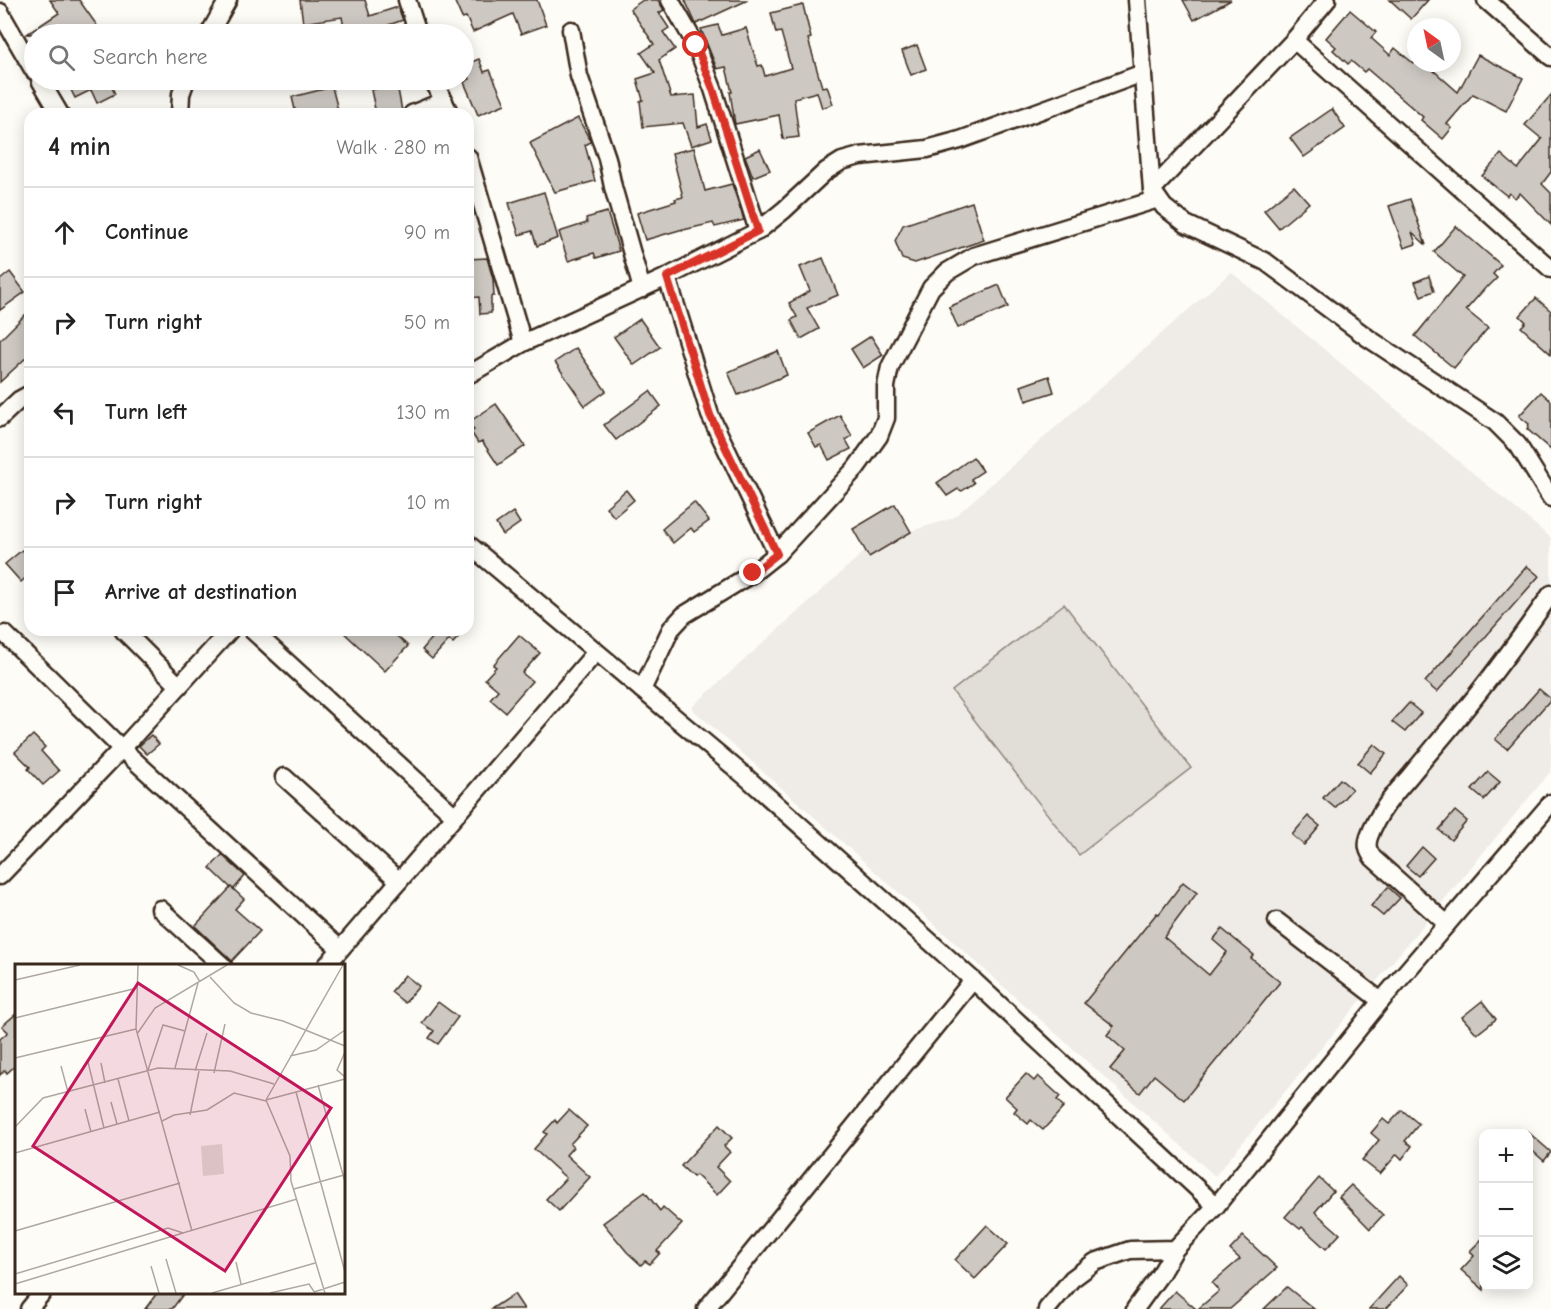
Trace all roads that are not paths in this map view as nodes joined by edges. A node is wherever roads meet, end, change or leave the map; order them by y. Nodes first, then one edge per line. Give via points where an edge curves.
1 (228, 0) edge
2 (407, 0) edge
3 (670, 0) edge
4 (1137, 0) edge
5 (1327, 0) edge
6 (1486, 0) edge
7 (0, 12) edge
8 (215, 24) edge
9 (415, 24) edge
10 (571, 30) dead end
11 (12, 32) junction
12 (1294, 40) junction
13 (0, 45) edge
14 (24, 53) edge
15 (1551, 57) edge
16 (1143, 73) junction
17 (46, 90) edge
18 (182, 90) edge
19 (438, 90) edge
20 (447, 107) edge
21 (56, 108) edge
22 (180, 108) edge
23 (474, 177) edge
24 (1155, 195) junction
25 (758, 231) junction
26 (1551, 269) edge
27 (667, 277) junction
28 (642, 289) junction
29 (523, 344) junction
30 (474, 372) edge
31 (24, 398) edge
32 (0, 418) edge
33 (1551, 498) edge
34 (474, 549) edge
35 (777, 554) junction
36 (1551, 594) edge
37 (5, 634) dead end
38 (129, 636) edge
39 (225, 636) edge
40 (259, 636) edge
41 (596, 652) junction
42 (179, 686) junction
43 (642, 690) junction
44 (122, 749) junction
45 (284, 777) dead end
46 (1551, 802) edge
47 (455, 816) junction
48 (0, 875) edge
49 (399, 880) junction
50 (160, 909) dead end
51 (1277, 921) dead end
52 (1447, 924) junction
53 (340, 949) junction
54 (222, 964) edge
55 (328, 964) edge
56 (973, 980) junction
57 (1381, 1001) junction
58 (1216, 1206) junction
59 (1175, 1249) junction
60 (43, 1294) edge
61 (29, 1309) edge
62 (706, 1309) edge
63 (1047, 1309) edge
64 (1135, 1309) edge

1 - 8 street
2 - 9 street
3 - 25 street via 701,56
4 - 16 street
5 - 12 street
6 - 15 street
7 - 11 street
10 - 28 street via 579,76 607,158
11 - 13 street
11 - 14 street
12 - 24 street
12 - 26 street
16 - 24 street
16 - 25 street via 960,140 927,149 842,161
17 - 21 street
18 - 22 street
19 - 20 street
23 - 29 street
24 - 33 street via 1186,224 1266,262 1368,338 1495,422 1518,445
24 - 35 street via 974,256 946,272 931,288 890,367 886,418 879,436 856,468
25 - 27 street
27 - 28 street
27 - 35 street via 710,415
28 - 29 street
29 - 30 street
31 - 32 street
34 - 41 street
35 - 43 street via 684,615 671,629
36 - 52 street via 1463,712 1387,803 1368,838 1368,851 1373,858
37 - 44 street
38 - 42 street
39 - 42 street
40 - 47 street
41 - 43 street
41 - 47 street
42 - 44 street
43 - 56 street via 746,777
44 - 48 street
44 - 53 street
45 - 49 street
46 - 52 street
47 - 49 street
49 - 53 street
50 - 54 street
51 - 57 street
52 - 57 street
53 - 55 street
56 - 58 street
56 - 62 street
57 - 58 street
58 - 59 street
59 - 63 street via 1130,1250 1095,1262 1072,1279
59 - 64 street
60 - 61 street

